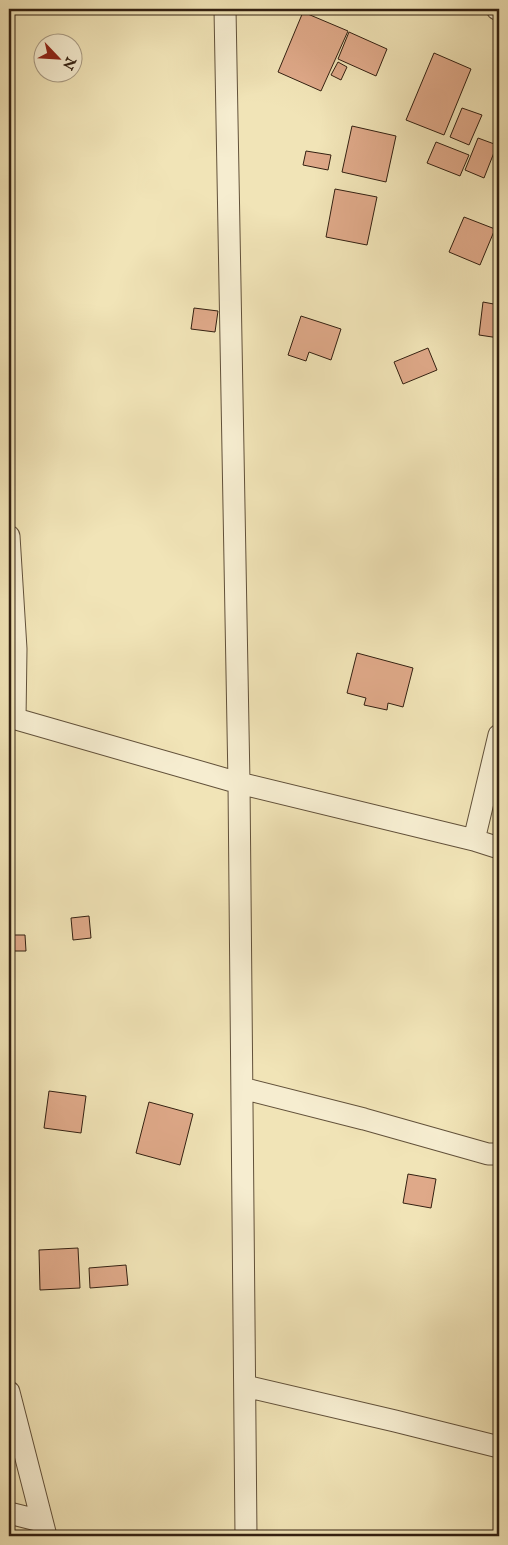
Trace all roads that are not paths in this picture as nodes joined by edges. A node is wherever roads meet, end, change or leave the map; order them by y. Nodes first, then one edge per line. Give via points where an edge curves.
1 (225, 9) edge
2 (9, 536) edge
3 (12, 718) edge
4 (499, 735) edge
5 (239, 783) junction
6 (474, 840) junction
7 (499, 848) edge
8 (242, 1088) junction
9 (499, 1154) edge
10 (245, 1386) junction
11 (9, 1392) edge
12 (499, 1447) edge
13 (9, 1513) edge
14 (44, 1528) edge
15 (246, 1536) edge

1 - 5 street
2 - 3 street via 16,649
3 - 5 street
4 - 6 street
5 - 6 street
5 - 8 street
6 - 7 street
8 - 9 street via 488,1154
8 - 10 street
10 - 12 street
10 - 15 street
11 - 14 street
13 - 14 street

